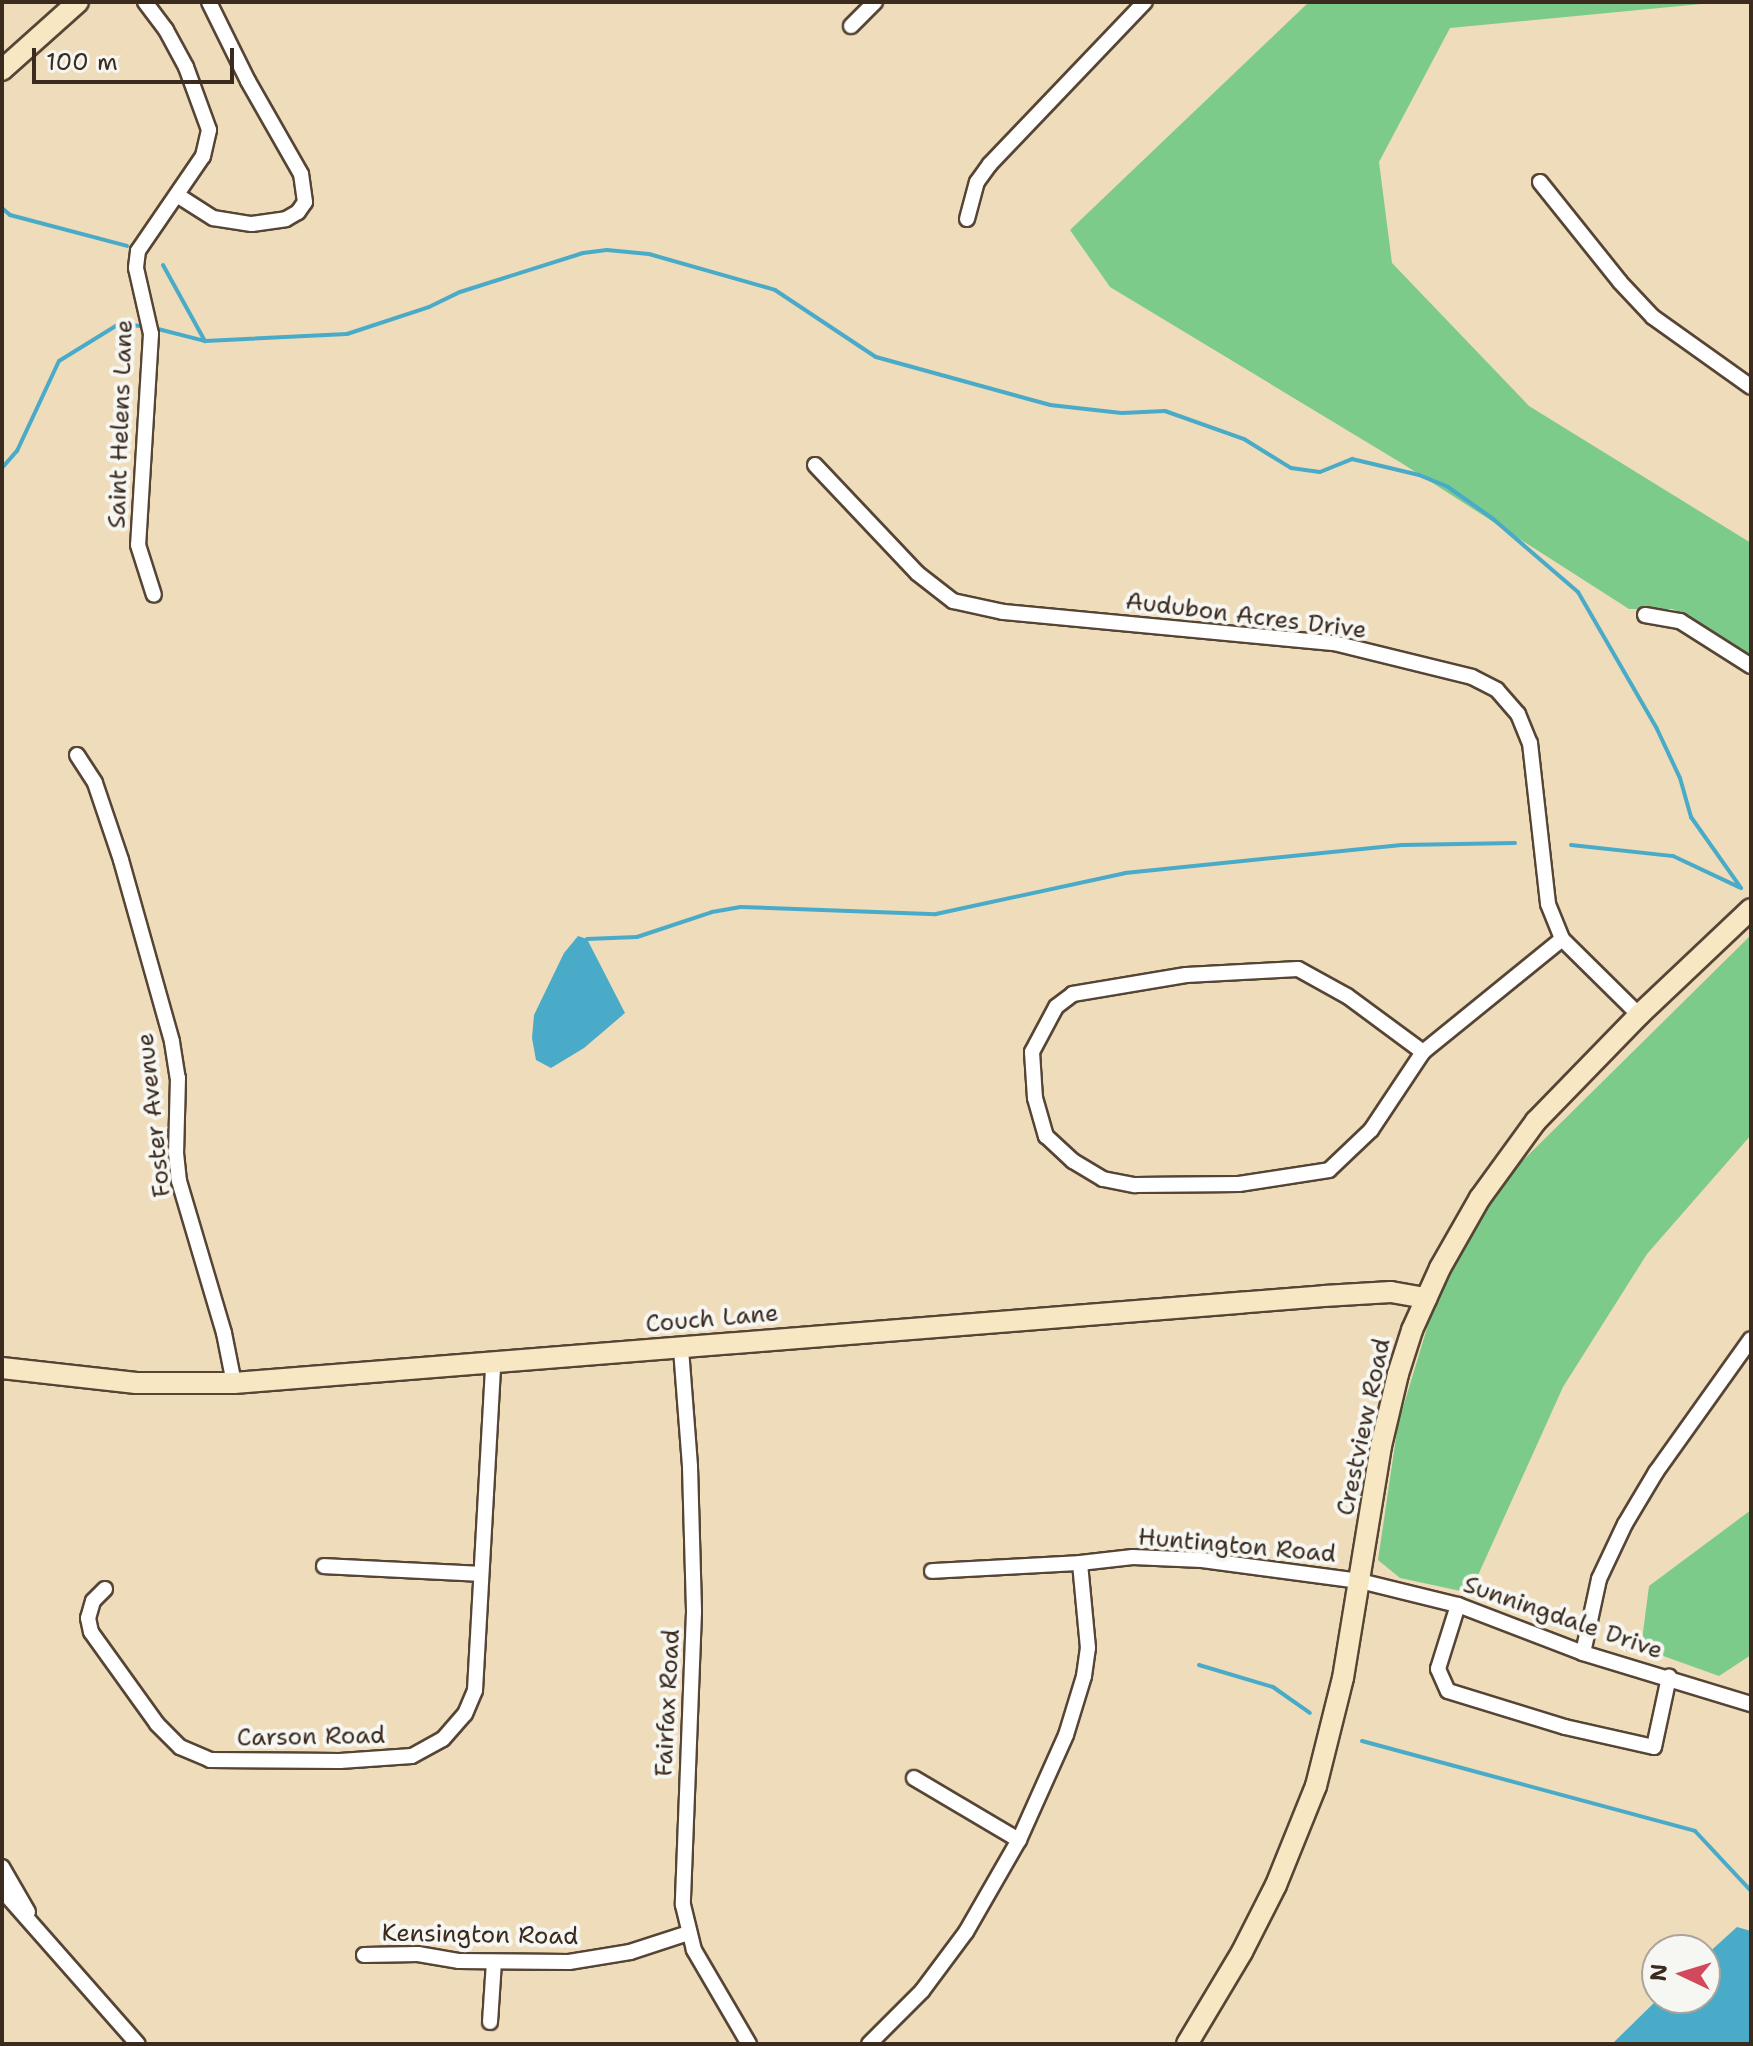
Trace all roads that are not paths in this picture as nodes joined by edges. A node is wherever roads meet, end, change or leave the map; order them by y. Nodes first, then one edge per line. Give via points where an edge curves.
1 (78, 2) edge
2 (145, 2) edge
3 (209, 2) edge
4 (875, 2) edge
5 (1145, 2) edge
6 (851, 26) dead end
7 (2, 70) edge
8 (1540, 182) dead end
9 (177, 195) junction
10 (967, 219) dead end
11 (1751, 387) edge
12 (815, 465) dead end
13 (154, 595) dead end
14 (1645, 615) dead end
15 (1751, 666) edge
16 (77, 755) dead end
17 (1751, 909) edge
18 (1562, 939) junction
19 (1639, 1015) junction
20 (1423, 1052) junction
21 (1426, 1298) junction
22 (1751, 1339) edge
23 (681, 1349) junction
24 (493, 1364) junction
25 (2, 1368) edge
26 (234, 1383) junction
27 (1080, 1563) junction
28 (324, 1566) dead end
29 (932, 1571) dead end
30 (481, 1574) junction
31 (1360, 1581) junction
32 (105, 1589) dead end
33 (1458, 1605) junction
34 (1583, 1653) junction
35 (1669, 1677) junction
36 (1751, 1704) edge
37 (914, 1778) dead end
38 (1019, 1840) junction
39 (2, 1867) edge
40 (2, 1890) edge
41 (688, 1933) junction
42 (43, 1936) junction
43 (364, 1955) dead end
44 (494, 1962) junction
45 (490, 2022) dead end
46 (138, 2044) edge
47 (749, 2044) edge
48 (869, 2044) edge
49 (1187, 2044) edge

1 - 7 street
2 - 9 street, Saint Helens Lane via 186,67 209,130 203,156
3 - 9 street via 301,174 305,202 286,219 252,224 213,218
4 - 6 street
5 - 10 street via 990,164 977,182
8 - 11 street via 1653,317
9 - 13 street, Saint Helens Lane via 143,241 136,268 151,334 138,545
12 - 18 street, Audubon Acres Drive via 917,573 953,601 1003,612 1334,643 1472,677 1497,690 1518,714 1530,743 1548,904
14 - 15 street via 1680,621
16 - 26 street, Foster Avenue via 95,783 165,1011 178,1078 179,1181
17 - 19 street, Crestview Road
18 - 19 street, Audubon Acres Drive
18 - 20 street
19 - 21 street, Crestview Road via 1536,1121 1480,1198
20 - 20 street via 1371,1130 1329,1170 1239,1184 1135,1185 1103,1179 1046,1136 1035,1098 1032,1052 1056,1007 1073,994 1186,975 1298,969 1347,996
21 - 23 street, Couch Lane via 1391,1292 1324,1296
21 - 31 street, Crestview Road via 1391,1403
22 - 34 street via 1625,1524 1599,1579
23 - 24 street, Couch Lane
23 - 41 street, Fairfax Road via 694,1549 683,1905
24 - 26 street, Couch Lane
24 - 30 street, Carson Road
25 - 26 street, Couch Lane via 136,1383
27 - 29 street, Huntington Road
27 - 31 street, Huntington Road via 1133,1557 1202,1560
27 - 38 street via 1088,1648 1084,1676 1066,1735
28 - 30 street
30 - 32 street, Carson Road via 475,1690 465,1714 443,1739 412,1756 340,1761 210,1760 180,1747 157,1724 91,1632 93,1601
31 - 33 street, Sunningdale Drive
31 - 49 street, Crestview Road via 1326,1753 1301,1828 1242,1952
33 - 34 street, Sunningdale Drive
33 - 35 street via 1438,1669 1448,1691 1565,1727 1654,1747
34 - 35 street, Sunningdale Drive
35 - 36 street, Sunningdale Drive
37 - 38 street
38 - 48 street via 966,1932 922,1991
39 - 42 street
40 - 42 street
41 - 44 street, Kensington Road via 630,1952 569,1962
41 - 47 street, Fairfax Road via 716,1993
42 - 46 street
43 - 44 street, Kensington Road
44 - 45 street

